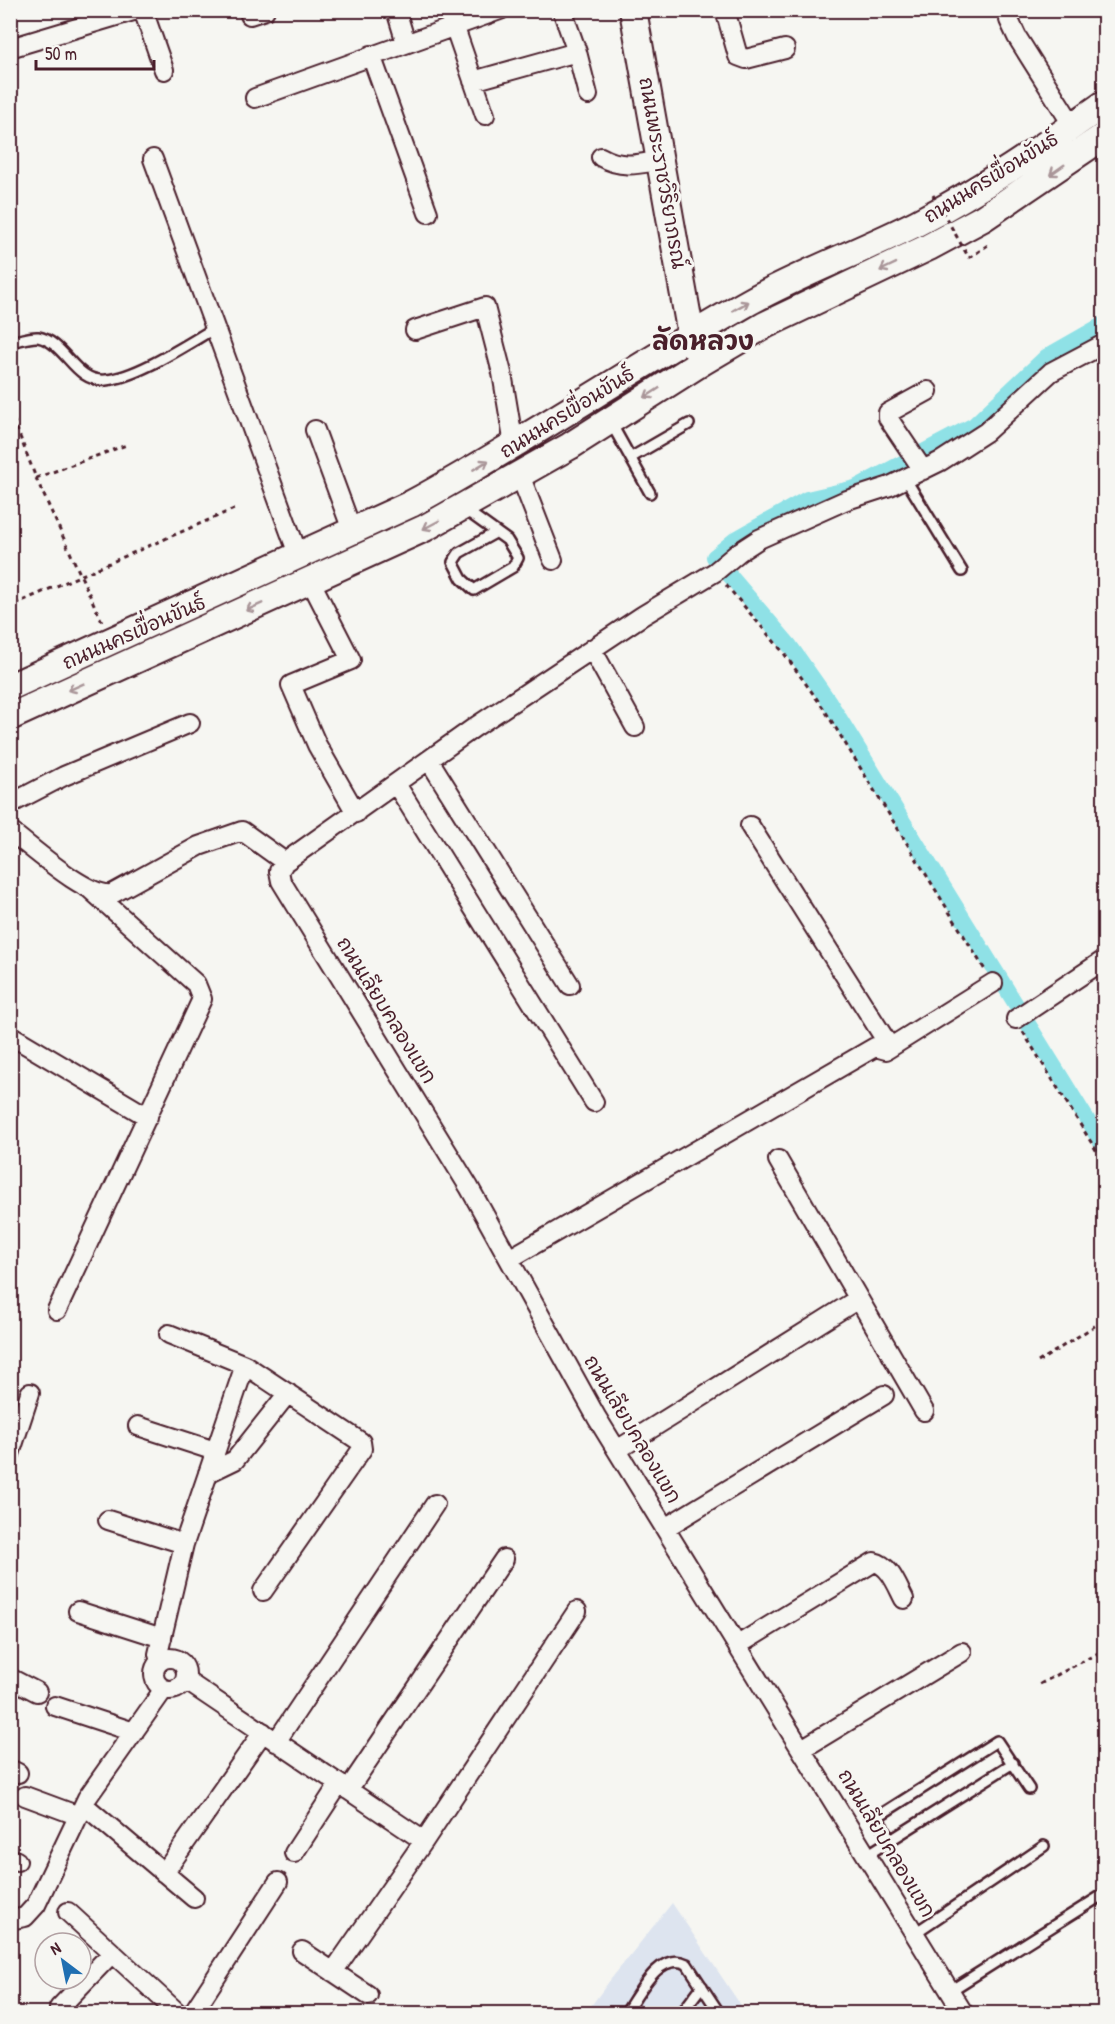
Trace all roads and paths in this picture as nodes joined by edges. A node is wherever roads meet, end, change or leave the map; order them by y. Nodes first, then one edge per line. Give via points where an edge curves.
1 (137, 10) edge
2 (143, 10) edge
3 (396, 10) edge
4 (501, 10) edge
5 (562, 10) edge
6 (633, 10) edge
7 (725, 10) edge
8 (1011, 10) edge
9 (454, 28) junction
10 (406, 43) junction
11 (10, 48) edge
12 (785, 49) dead end
13 (577, 52) junction
14 (371, 55) junction
15 (164, 70) dead end
16 (473, 81) junction
17 (588, 95) dead end
18 (255, 98) dead end
19 (1104, 104) edge
20 (485, 116) dead end
21 (1073, 126) junction
22 (1104, 136) edge
23 (601, 157) dead end
24 (153, 159) dead end
25 (662, 160) junction
26 (933, 195) dead end
27 (428, 213) dead end
28 (988, 245) dead end
29 (215, 328) junction
30 (415, 330) dead end
31 (691, 335) junction
32 (10, 342) edge
33 (1104, 344) edge
34 (702, 362) junction
35 (928, 391) dead end
36 (594, 396) junction
37 (10, 411) edge
38 (609, 421) junction
39 (689, 424) dead end
40 (315, 430) dead end
41 (129, 444) dead end
42 (514, 445) junction
43 (632, 457) junction
44 (917, 461) junction
45 (520, 475) junction
46 (36, 478) junction
47 (905, 478) junction
48 (650, 493) dead end
49 (462, 508) junction
50 (234, 509) dead end
51 (353, 533) junction
52 (495, 533) junction
53 (299, 557) junction
54 (553, 560) dead end
55 (962, 571) dead end
56 (715, 572) junction
57 (81, 577) junction
58 (311, 582) junction
59 (15, 604) dead end
60 (177, 613) junction
61 (188, 637) junction
62 (111, 642) junction
63 (592, 649) junction
64 (10, 687) edge
65 (10, 717) edge
66 (190, 723) dead end
67 (635, 727) dead end
68 (429, 760) junction
69 (396, 784) junction
70 (10, 804) edge
71 (356, 813) junction
72 (750, 826) dead end
73 (10, 831) edge
74 (285, 862) junction
75 (90, 890) junction
76 (1104, 960) edge
77 (993, 983) joint
78 (570, 985) dead end
79 (1022, 1015) joint
80 (10, 1035) edge
81 (890, 1047) junction
82 (594, 1102) dead end
83 (148, 1117) junction
84 (778, 1160) dead end
85 (1104, 1163) edge
86 (509, 1259) junction
87 (858, 1299) junction
88 (57, 1310) dead end
89 (1104, 1320) edge
90 (169, 1334) dead end
91 (1038, 1362) dead end
92 (245, 1365) junction
93 (30, 1393) dead end
94 (288, 1393) junction
95 (884, 1395) dead end
96 (924, 1411) dead end
97 (138, 1426) dead end
98 (617, 1450) junction
99 (215, 1451) junction
100 (10, 1454) edge
101 (208, 1473) junction
102 (435, 1504) dead end
103 (108, 1520) dead end
104 (665, 1528) junction
105 (184, 1544) junction
106 (504, 1558) dead end
107 (263, 1591) dead end
108 (904, 1599) dead end
109 (78, 1611) dead end
110 (577, 1611) dead end
111 (162, 1638) junction
112 (738, 1645) junction
113 (1104, 1650) edge
114 (962, 1652) dead end
115 (160, 1661) junction
116 (10, 1678) edge
117 (185, 1680) junction
118 (1040, 1684) dead end
119 (164, 1689) junction
120 (37, 1692) dead end
121 (55, 1706) dead end
122 (134, 1732) junction
123 (269, 1737) junction
124 (802, 1749) junction
125 (1013, 1763) junction
126 (343, 1787) junction
127 (1029, 1789) dead end
128 (25, 1796) dead end
129 (81, 1810) junction
130 (891, 1840) junction
131 (424, 1841) junction
132 (1044, 1846) dead end
133 (294, 1853) dead end
134 (867, 1855) junction
135 (164, 1873) junction
136 (278, 1882) dead end
137 (1104, 1894) edge
138 (194, 1898) dead end
139 (68, 1912) dead end
140 (10, 1920) edge
141 (915, 1933) junction
142 (302, 1952) dead end
143 (112, 1953) junction
144 (333, 1972) junction
145 (702, 1986) junction
146 (950, 1991) junction
147 (368, 1995) dead end
148 (59, 2008) dead end
149 (179, 2013) edge
150 (192, 2013) edge
151 (626, 2013) edge
152 (681, 2013) edge
153 (720, 2013) edge
154 (964, 2013) edge

1 - 11 street
2 - 15 street
3 - 10 street
4 - 9 street
5 - 13 street
6 - 25 main road, ถนนพระราชวิริยาภรณ์
7 - 12 street via 738,56 746,59
8 - 21 street via 1009,20 1017,37
9 - 10 street
9 - 16 street
10 - 14 street
13 - 16 street
13 - 17 street
14 - 18 street
14 - 27 street
16 - 20 street
19 - 21 main road, ถนนนครเขื่อนขันธ์
31 -> 21 main road, ถนนนครเขื่อนขันธ์ via 752,300 918,223
22 -> 34 main road, ถนนนครเขื่อนขันธ์ via 984,218 765,325
23 - 25 street via 628,166
24 - 29 street
25 - 31 main road, ถนนพระราชวิริยาภรณ์
26 - 28 path, bridge via 969,258
29 - 32 lane via 145,367 106,380 86,376 54,343 36,337
29 - 53 street
30 - 42 street via 486,307
31 - 34 main road, ถนนพระราชวิริยาภรณ์
31 - 36 main road, ถนนนครเขื่อนขันธ์
33 - 44 street via 1051,372 986,432
34 -> 38 main road, ถนนนครเขื่อนขันธ์
35 - 44 street via 888,413
36 - 38 main road
36 - 42 main road, ถนนนครเขื่อนขันธ์
37 - 46 path
38 - 43 lane
38 - 45 main road, ถนนนครเขื่อนขันธ์
39 - 43 lane
40 - 51 street
41 - 46 path
51 -> 42 main road, ถนนนครเขื่อนขันธ์
43 - 48 lane
44 - 47 street
45 - 49 main road, ถนนนครเขื่อนขันธ์
45 - 54 street
46 - 57 path
47 - 55 lane
47 - 56 street via 759,539
49 - 52 lane
49 -> 58 main road, ถนนนครเขื่อนขันธ์
50 - 57 path
51 - 53 main road, ถนนนครเขื่อนขันธ์
52 - 52 lane via 459,553 453,562 474,590 513,567 518,558 507,540
53 - 60 main road, ถนนนครเขื่อนขันธ์
56 - 63 street
56 - 77 path via 783,652 824,709
57 - 59 path
57 - 62 path
58 -> 61 main road, ถนนนครเขื่อนขันธ์
58 - 71 street via 351,660 291,685 317,745
60 - 61 main road
60 - 62 main road, ถนนนครเขื่อนขันธ์
61 -> 65 main road, ถนนนครเขื่อนขันธ์
62 - 64 main road, ถนนนครเขื่อนขันธ์
63 - 67 street
63 - 68 street
66 - 70 street via 64,776
68 - 69 street
68 - 78 street
69 - 71 street
69 - 82 street
71 - 74 street
72 - 81 street
73 - 75 street
74 - 75 street via 242,831 199,846 112,894
74 - 86 street, ถนนเลียบคลองแขก via 279,871 281,881
75 - 83 street via 196,984 202,999
76 - 79 street
77 - 81 street
79 - 85 path
80 - 83 street
81 - 86 street via 875,1047
83 - 88 street
84 - 87 street
86 - 98 street, ถนนเลียบคลองแขก
87 - 96 street
87 - 98 street
89 - 91 path
90 - 92 street
92 - 94 street
92 - 99 street
93 - 100 street
94 - 101 street via 234,1460
94 - 107 street via 355,1436 362,1449
95 - 104 street
97 - 99 street
98 - 104 street, ถนนเลียบคลองแขก
99 - 101 street
101 - 105 street
102 - 123 street
103 - 105 street
104 - 112 street, ถนนเลียบคลองแขก
105 - 111 street
106 - 126 street
108 - 112 street via 888,1570 874,1562
109 - 111 street
110 - 131 street
111 - 115 street
112 - 124 street, ถนนเลียบคลองแขก
113 - 118 path
114 - 124 street
115 - 117 street via 171,1658 181,1662
115 - 119 street via 154,1677
116 - 120 street
117 - 119 street via 174,1690
117 - 123 street
119 - 122 street
121 - 122 street
122 - 129 street
123 - 126 street
123 - 135 street
124 - 134 street, ถนนเลียบคลองแขก
125 - 127 lane
125 - 130 lane
125 - 130 lane via 997,1741 877,1817
126 - 131 street
126 - 133 street
128 - 129 street
129 - 135 street
129 - 140 street via 36,1905 25,1917
130 - 134 lane
131 - 144 street
132 - 141 lane
134 - 141 street, ถนนเลียบคลองแขก
135 - 138 street
136 - 150 street
137 - 146 lane
139 - 143 street
141 - 146 street, ถนนเลียบคลองแขก
142 - 144 street
143 - 148 street
143 - 149 street
144 - 147 street
145 - 151 lane via 687,1964 668,1961
145 - 152 lane
145 - 153 lane
146 - 154 street, ถนนเลียบคลองแขก

